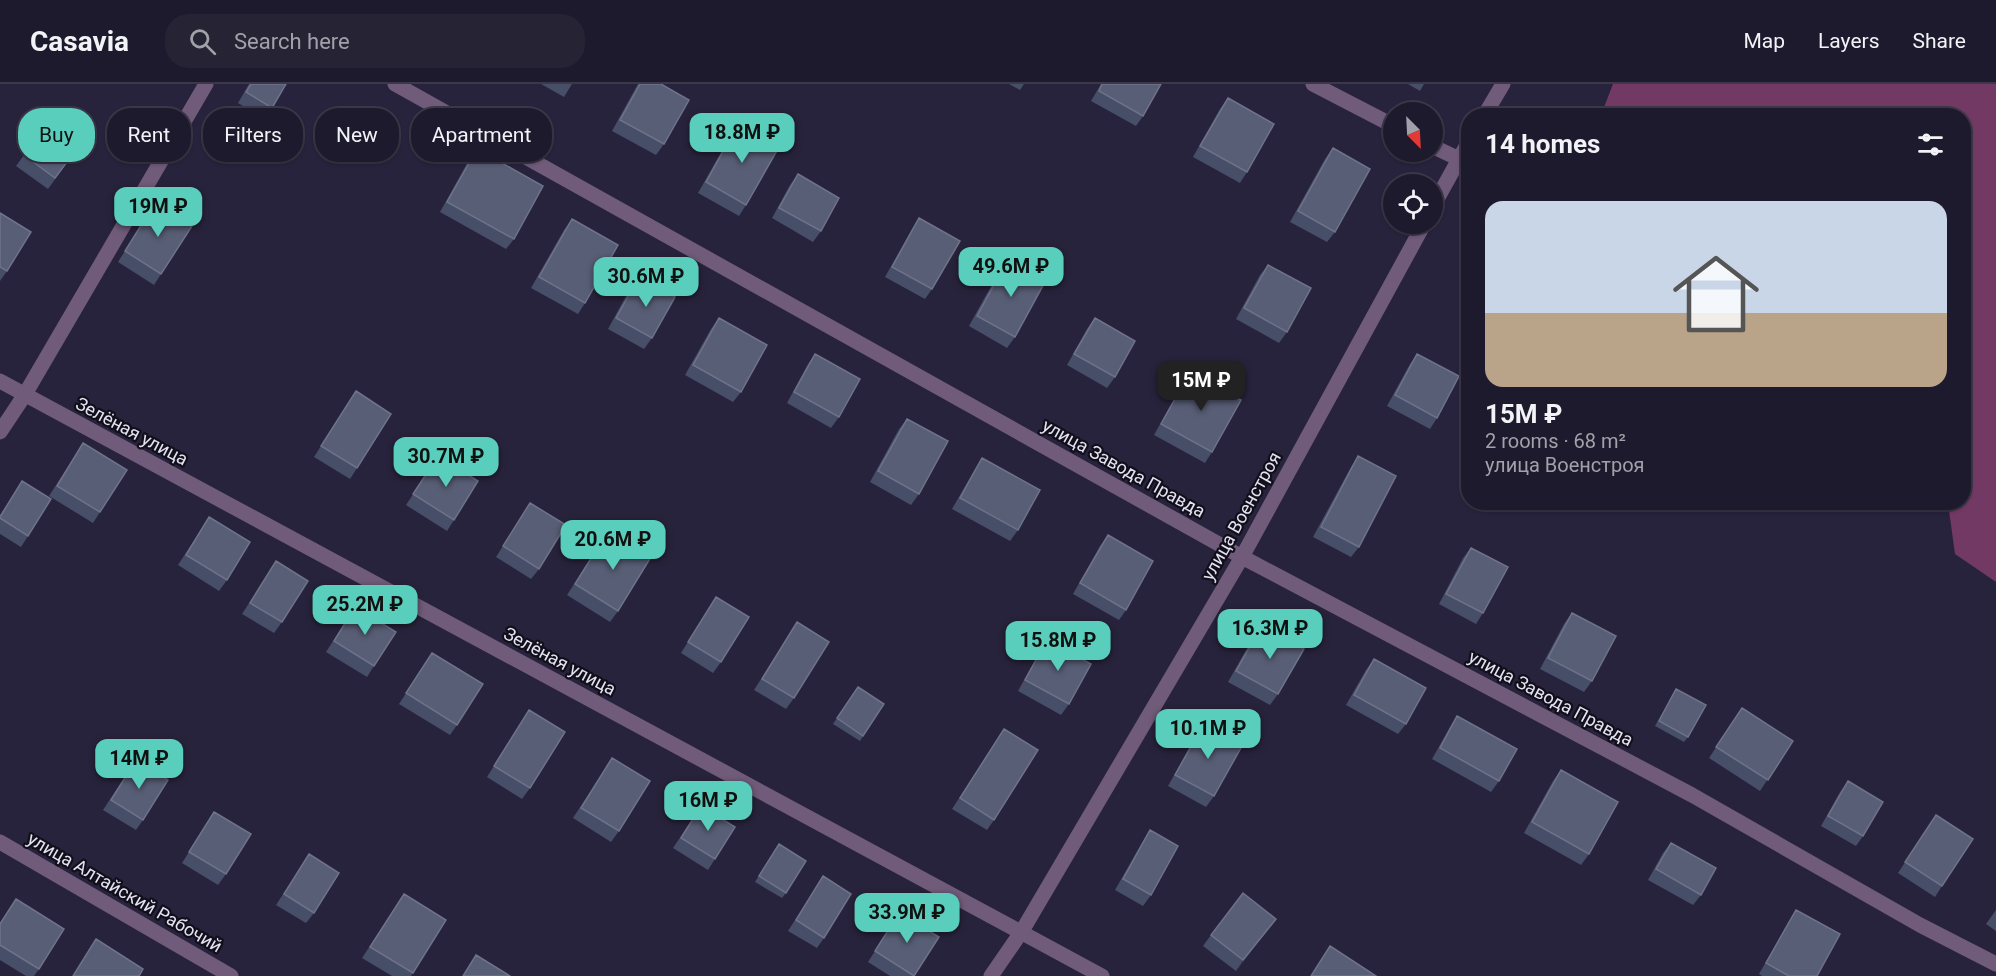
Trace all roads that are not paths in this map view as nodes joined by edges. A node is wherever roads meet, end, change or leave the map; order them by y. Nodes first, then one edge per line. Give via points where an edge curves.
1 (206, 84) edge
2 (395, 84) edge
3 (1312, 84) edge
4 (1503, 84) edge
5 (1489, 108) edge
6 (1383, 120) edge
7 (1443, 151) edge
8 (1461, 155) edge
9 (1459, 159) junction
10 (1443, 187) edge
11 (1419, 234) edge
12 (0, 381) edge
13 (24, 396) junction
14 (0, 432) edge
15 (1242, 557) junction
16 (0, 842) edge
17 (1022, 931) junction
18 (1996, 964) edge
19 (231, 976) edge
20 (991, 976) edge
21 (1102, 976) edge

1 - 13 street
2 - 15 street, улица Завода Правда
3 - 6 street
4 - 5 street
7 - 9 street
8 - 9 street
9 - 10 street
11 - 15 street, улица Военстроя
12 - 13 street, Зелёная улица
13 - 14 street
13 - 17 street, Зелёная улица
15 - 17 street, улица Военстроя
15 - 18 street, улица Завода Правда via 1692,795
16 - 19 street, улица Алтайский Рабочий
17 - 20 street, улица Военстроя
17 - 21 street, Зелёная улица

